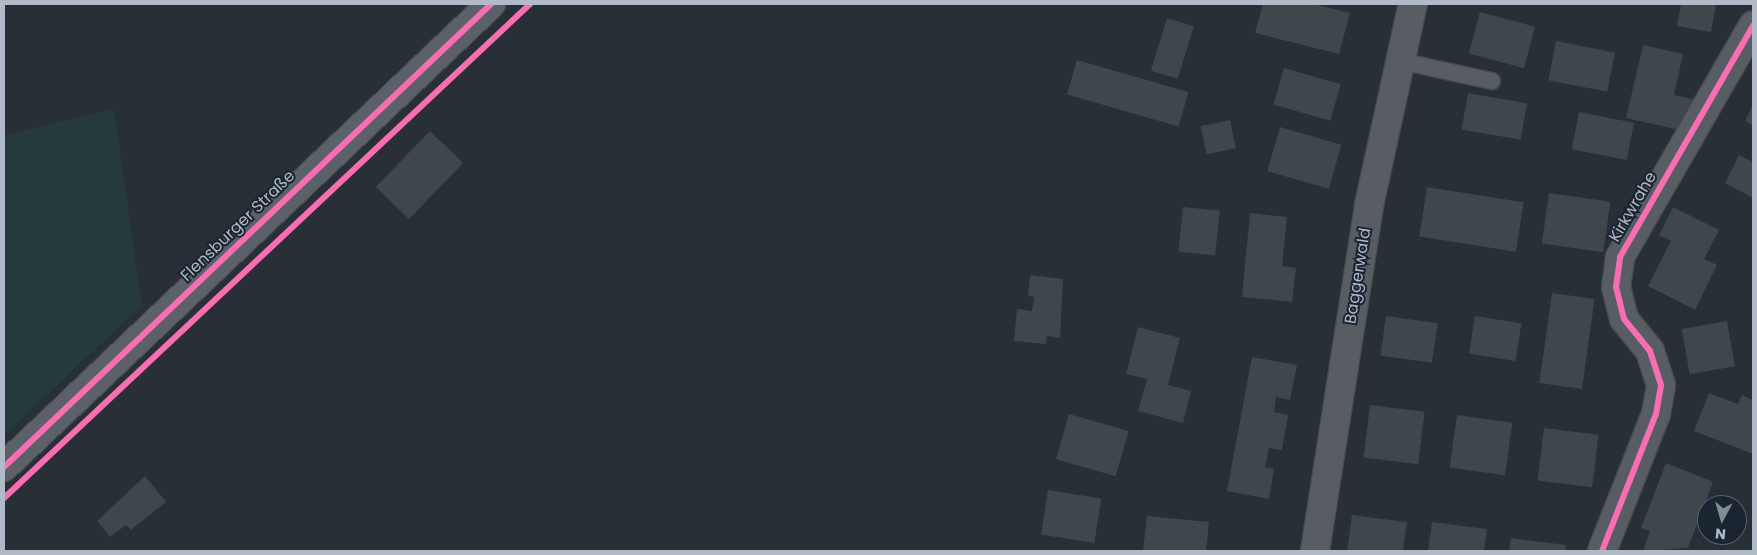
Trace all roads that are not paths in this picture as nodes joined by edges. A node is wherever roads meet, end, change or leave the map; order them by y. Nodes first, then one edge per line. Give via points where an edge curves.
1 (491, 4) edge
2 (1413, 4) edge
3 (1753, 26) edge
4 (1400, 61) junction
5 (1492, 80) dead end
6 (4, 467) edge
7 (1315, 551) edge
8 (1602, 551) edge

1 - 6 street, Flensburger Straße
2 - 4 street, Baggerwald
3 - 8 street, Kirkwrahe via 1620,257 1616,287 1624,319 1650,351 1661,385 1656,414
4 - 5 lane
4 - 7 street, Baggerwald via 1369,205

